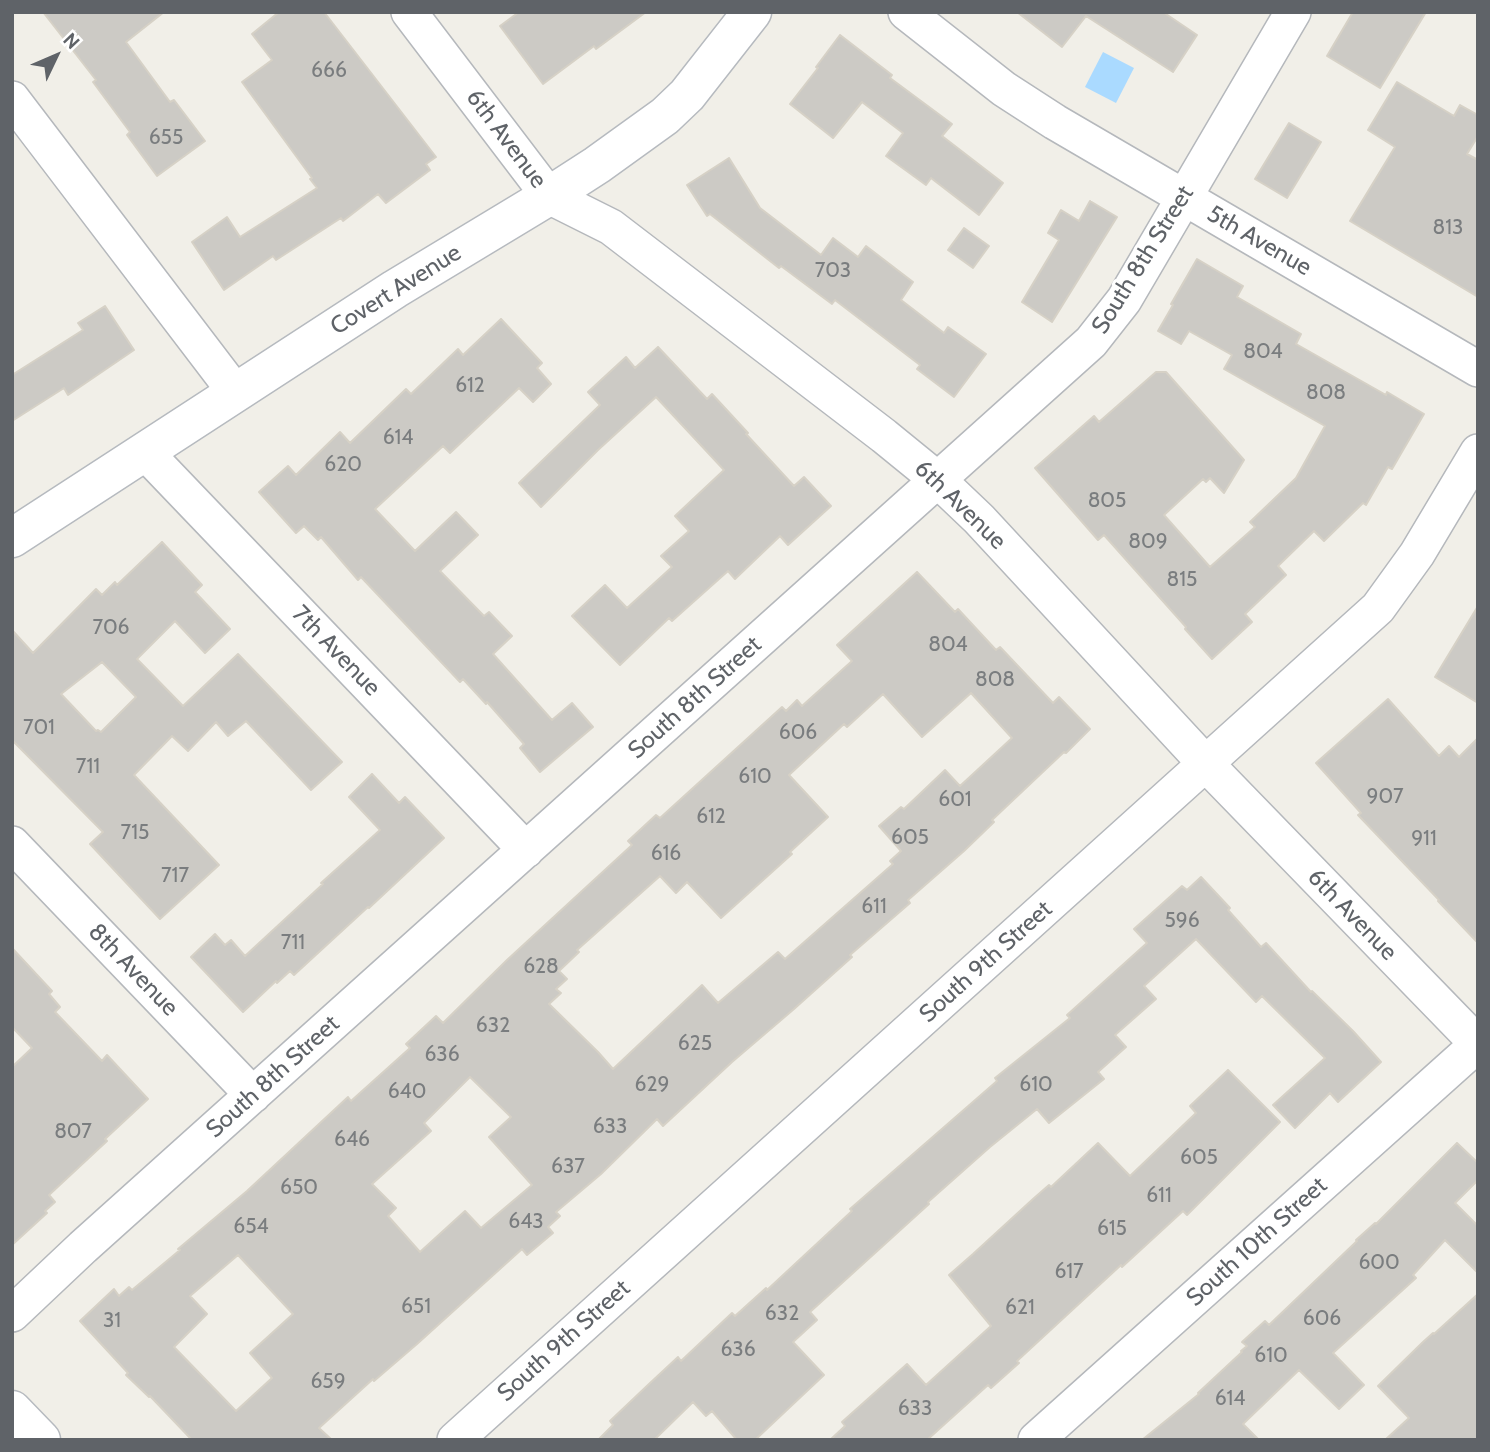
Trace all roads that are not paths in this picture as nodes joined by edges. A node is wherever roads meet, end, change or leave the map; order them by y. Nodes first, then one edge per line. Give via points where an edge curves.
1 (409, 12) edge
2 (752, 12) edge
3 (906, 12) edge
4 (1293, 12) edge
5 (12, 99) edge
6 (549, 196) junction
7 (1184, 197) junction
8 (1478, 369) edge
9 (236, 393) junction
10 (145, 452) junction
11 (1478, 452) edge
12 (938, 480) junction
13 (12, 538) edge
14 (1206, 764) junction
15 (12, 844) edge
16 (526, 850) junction
17 (1478, 1044) edge
18 (253, 1096) junction
19 (12, 1314) edge
20 (12, 1410) edge
21 (41, 1440) edge
22 (455, 1440) edge
23 (1036, 1440) edge

1 - 6 street, 6th Avenue
2 - 6 main road, Covert Avenue via 678,104
3 - 7 street, 5th Avenue via 1004,89
4 - 7 street, South 8th Street
5 - 9 street
6 - 9 main road, Covert Avenue
6 - 12 street, 6th Avenue via 611,227
7 - 8 street, 5th Avenue
7 - 12 street, South 8th Street via 1124,300 1091,342
9 - 10 main road, Covert Avenue
10 - 13 main road, Covert Avenue
10 - 16 street, 7th Avenue
11 - 14 street, South 9th Street via 1417,554 1378,608
12 - 14 street, 6th Avenue
12 - 16 street, South 8th Street
14 - 17 street, 6th Avenue
14 - 22 street, South 9th Street
15 - 18 street, 8th Avenue
16 - 18 street, South 8th Street
17 - 23 street, South 10th Street
18 - 19 street, South 8th Street
20 - 21 main road

